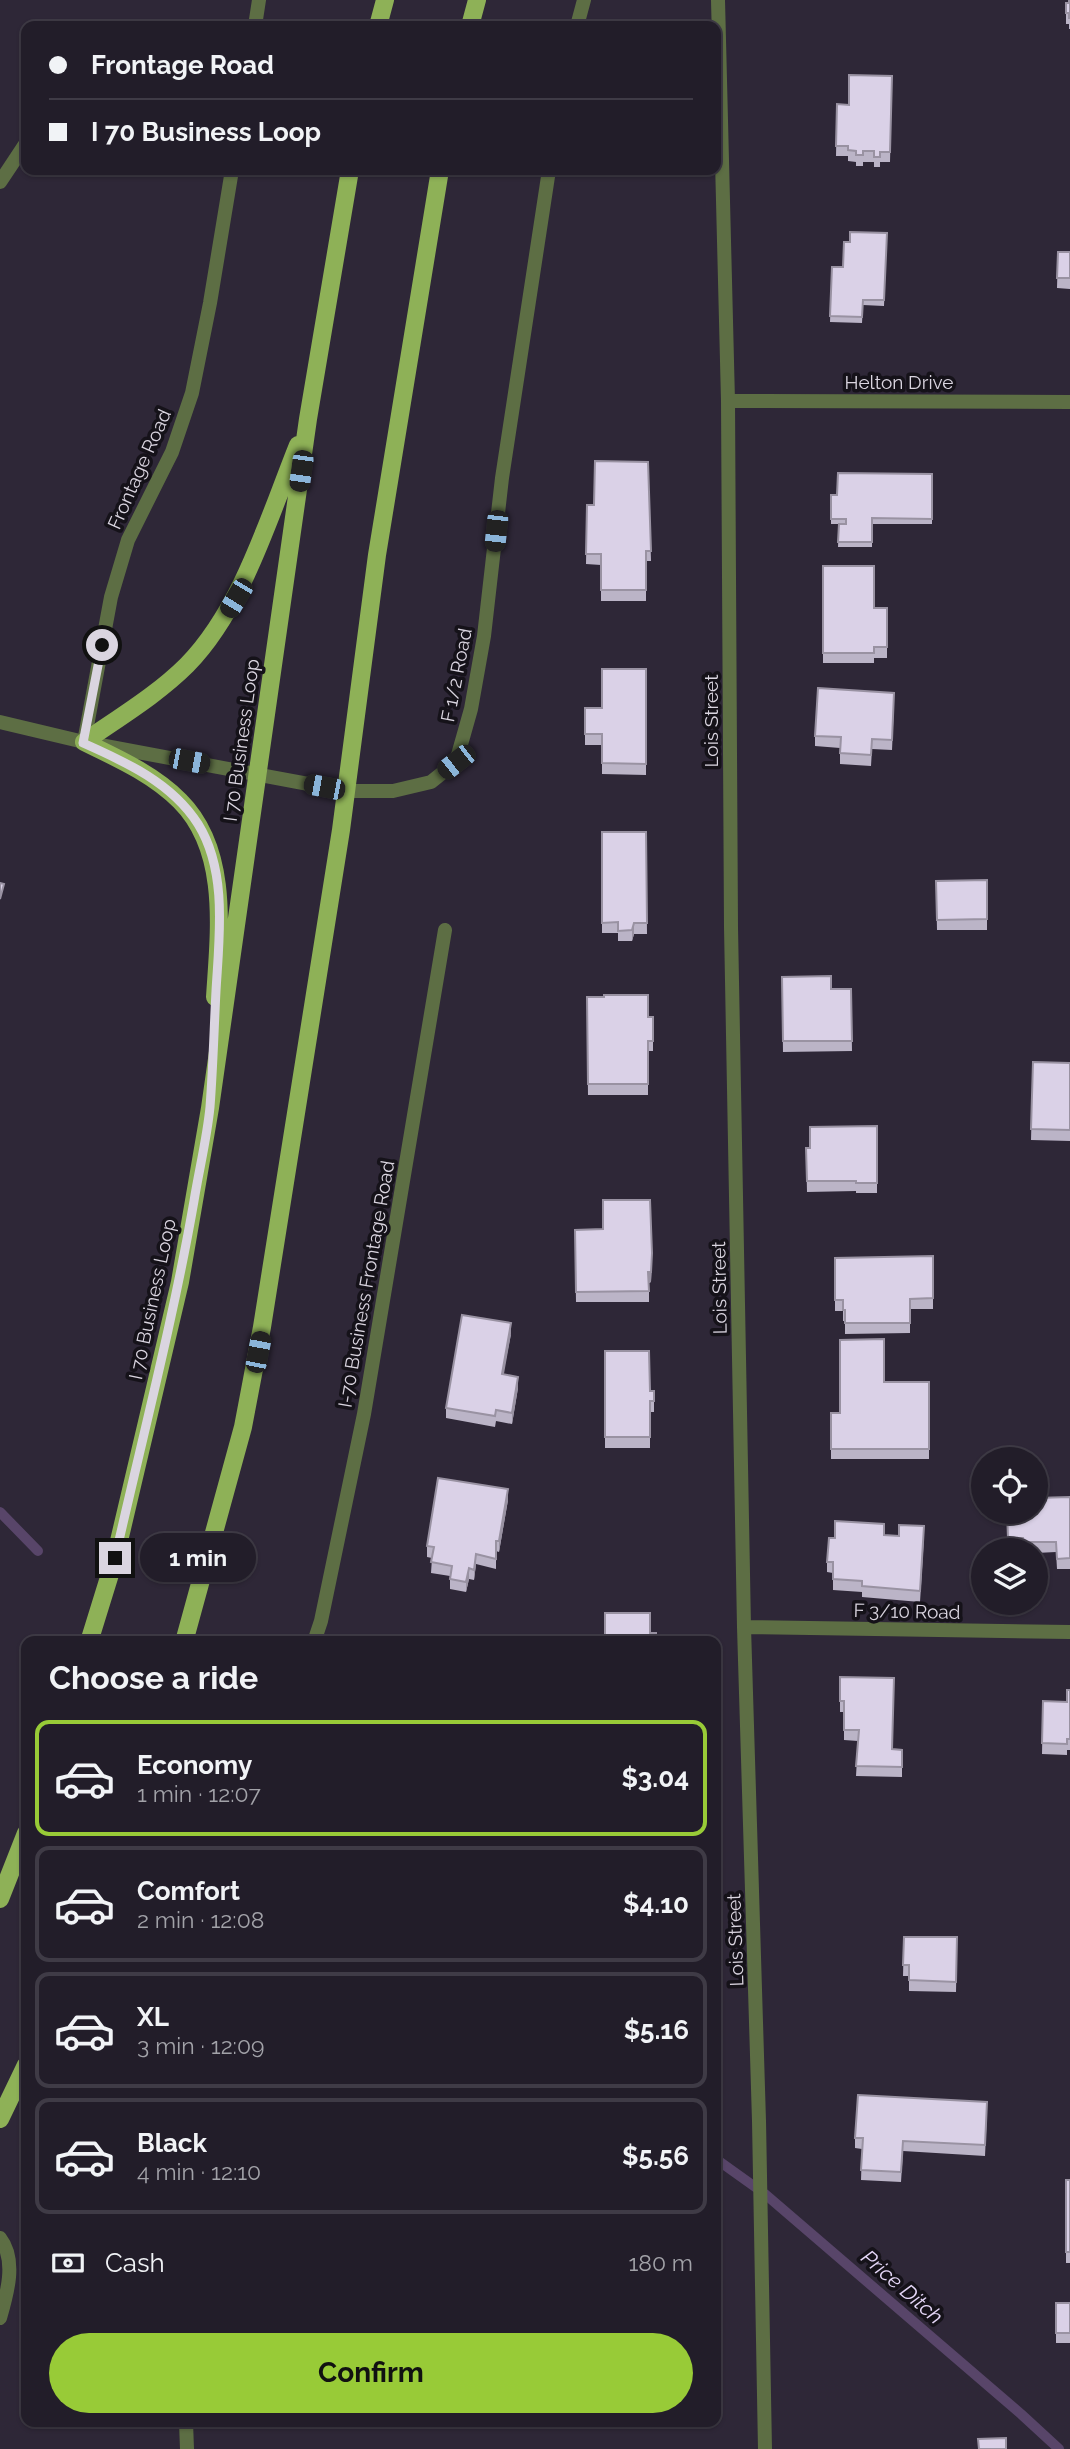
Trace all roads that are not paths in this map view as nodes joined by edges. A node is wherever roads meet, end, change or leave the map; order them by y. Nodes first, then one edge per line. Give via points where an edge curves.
1 (259, 0) edge
2 (385, 0) edge
3 (477, 0) edge
4 (584, 0) edge
5 (718, 0) edge
6 (256, 21) edge
7 (379, 21) edge
8 (471, 21) edge
9 (579, 21) edge
10 (718, 21) edge
11 (21, 150) edge
12 (231, 175) edge
13 (349, 175) edge
14 (439, 175) edge
15 (548, 175) edge
16 (720, 175) edge
17 (0, 182) edge
18 (728, 401) junction
19 (1070, 402) edge
20 (308, 419) junction
21 (0, 722) edge
22 (83, 743) junction
23 (257, 774) junction
24 (346, 791) junction
25 (445, 930) dead end
26 (209, 1108) junction
27 (744, 1628) junction
28 (1070, 1632) edge
29 (91, 1636) edge
30 (186, 1636) edge
31 (316, 1636) edge
32 (21, 1846) edge
33 (0, 1899) edge
34 (21, 2075) edge
35 (0, 2119) edge
36 (0, 2238) edge
37 (0, 2318) edge
38 (186, 2427) edge
39 (187, 2449) edge
40 (765, 2449) edge

1 - 6 street
2 - 7 main road
3 - 8 main road
4 - 9 street
5 - 10 street, Lois Street
11 - 17 street
12 - 22 street, Frontage Road via 192,393 172,452 128,540 111,597
13 - 20 main road, I 70 Business Loop
14 - 24 main road via 377,555
15 - 24 street, F 1/2 Road via 502,478 484,636 456,762 431,782 393,791
16 - 18 street, Lois Street
18 - 19 street, Helton Drive
18 - 27 street, Lois Street via 731,941
20 - 22 main road via 236,598 216,631 160,688
20 - 23 main road, I 70 Business Loop
21 - 22 street, F 1/2 Road
22 - 23 street, F 1/2 Road
22 - 26 main road via 125,762 181,802 209,850 217,883 219,927
23 - 24 street, F 1/2 Road
23 - 26 main road, I 70 Business Loop
24 - 30 main road via 260,1339 243,1427
25 - 31 street, I-70 Business Frontage Road via 364,1414
26 - 29 main road, I 70 Business Loop via 180,1282 115,1558
27 - 28 street, F 3/10 Road
27 - 40 street, Lois Street
32 - 33 main road
34 - 35 main road
36 - 37 street via 8,2259 8,2289
38 - 39 street

